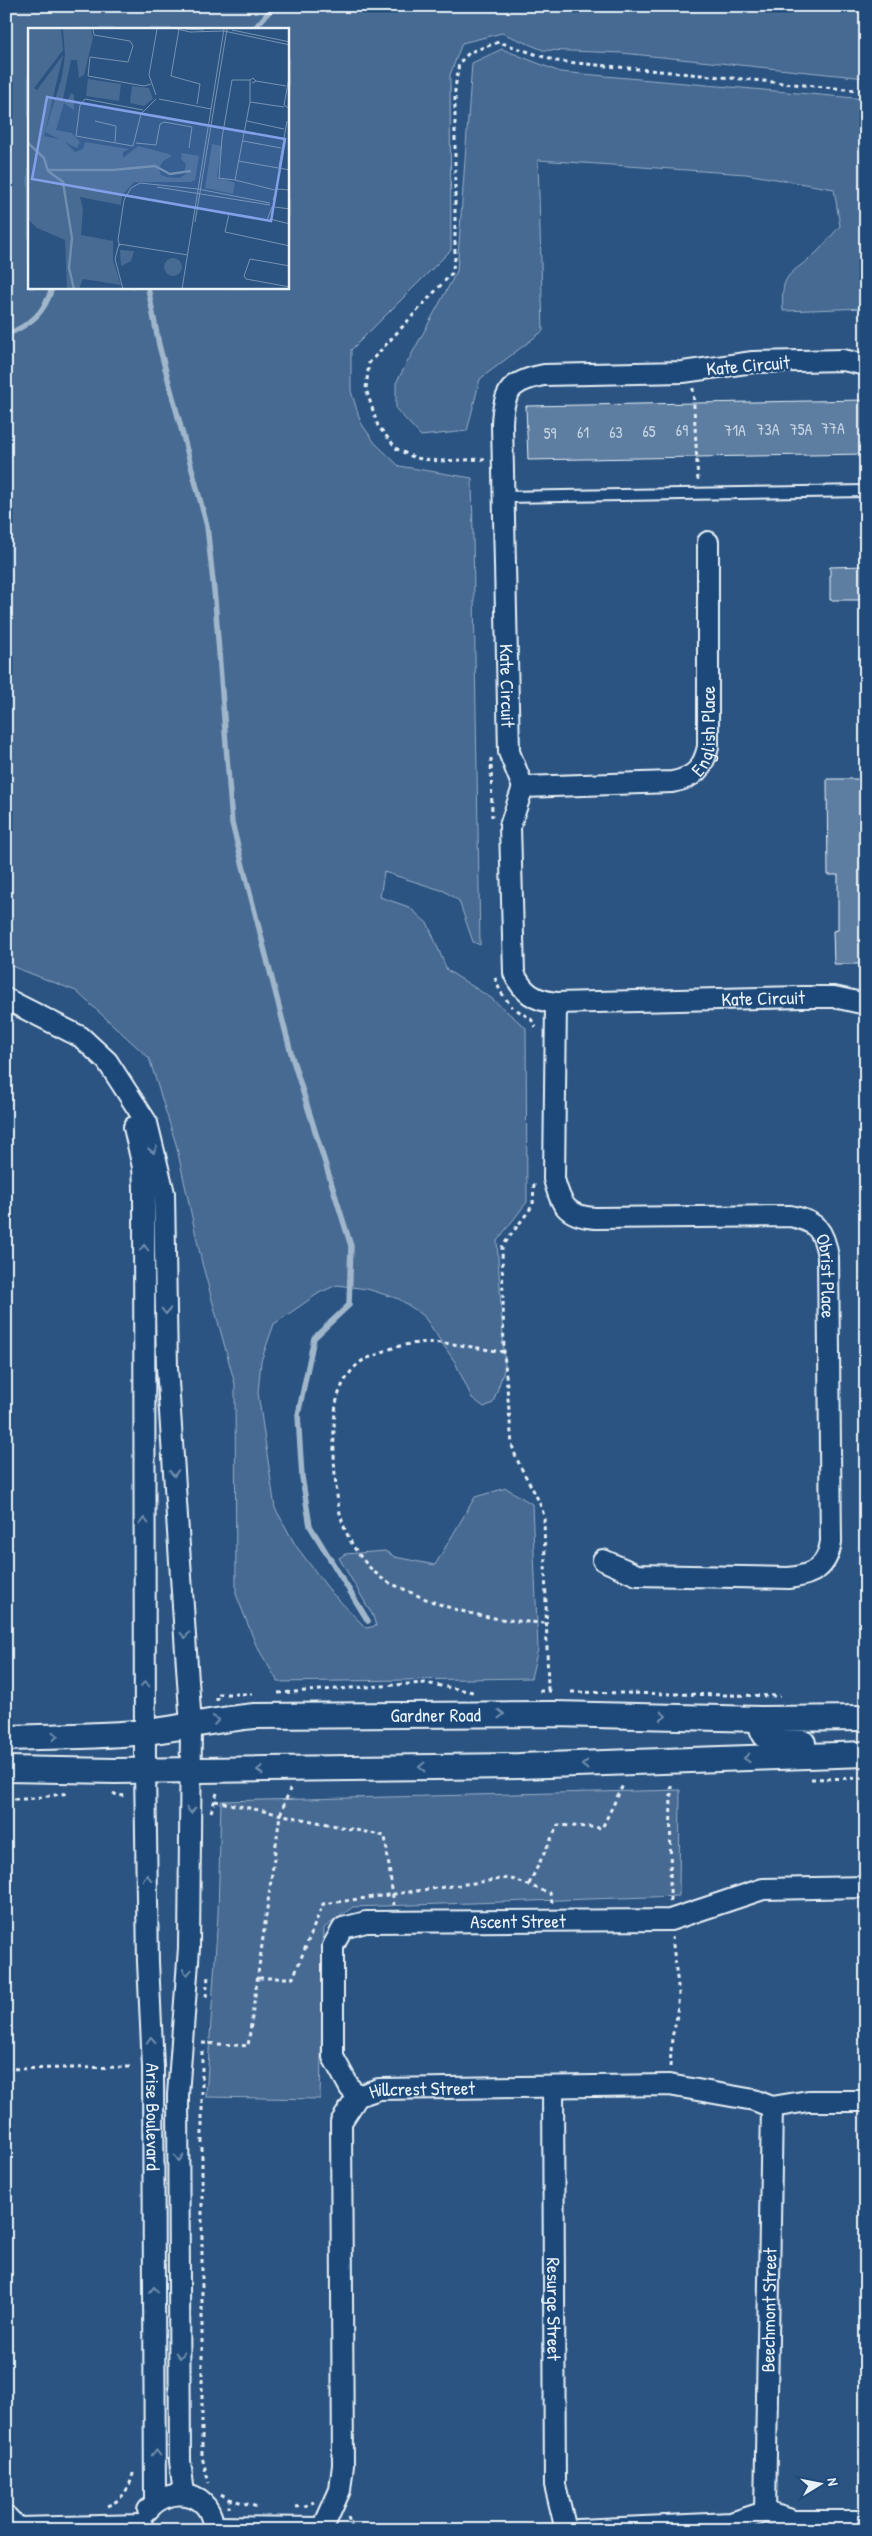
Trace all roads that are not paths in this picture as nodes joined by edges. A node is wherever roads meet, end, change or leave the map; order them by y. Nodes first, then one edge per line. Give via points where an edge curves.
1 (866, 365) edge
2 (866, 491) edge
3 (504, 496) junction
4 (708, 542) dead end
5 (523, 786) junction
6 (6, 999) edge
7 (556, 1003) junction
8 (866, 1004) edge
9 (81, 1037) junction
10 (144, 1367) junction
11 (167, 1367) junction
12 (603, 1560) dead end
13 (866, 1718) edge
14 (761, 1719) junction
15 (191, 1726) junction
16 (145, 1732) junction
17 (6, 1738) edge
18 (818, 1754) junction
19 (866, 1754) edge
20 (6, 1770) edge
21 (145, 1770) junction
22 (191, 1770) junction
23 (866, 1887) edge
24 (553, 2087) junction
25 (358, 2096) junction
26 (866, 2101) edge
27 (772, 2107) junction
28 (184, 2494) junction
29 (155, 2502) junction
30 (764, 2512) junction
31 (866, 2521) edge
32 (14, 2524) edge
33 (142, 2527) edge
34 (213, 2529) edge
35 (324, 2529) edge
36 (566, 2530) edge
37 (578, 2530) edge

1 - 3 street, Kate Circuit via 842,360 773,362 692,370 544,375 524,379 513,387 503,403
2 - 3 lane
3 - 5 street, Kate Circuit via 509,752
4 - 5 street, English Place via 708,747 705,762 698,772 686,780 672,782
5 - 7 street, Kate Circuit via 510,826 514,973 527,994 540,1001
6 - 9 street
7 - 8 street, Kate Circuit via 834,997
7 - 12 street, Obrist Place via 554,1179 560,1201 570,1212 582,1217 790,1216 806,1219 826,1239 828,1257 831,1532 828,1556 807,1576 789,1578 637,1575
10 -> 9 street, Arise Boulevard via 143,1167 134,1127 110,1079
9 -> 11 street, Arise Boulevard via 107,1061 147,1123 164,1193
10 - 11 street
16 -> 10 street, Arise Boulevard
11 -> 15 street, Arise Boulevard
13 - 14 street, Gardner Road
15 -> 14 street, Gardner Road via 216,1720 275,1716 554,1714
14 - 18 street via 764,1737 804,1743
15 - 16 street, Gardner Road
15 - 22 street, Arise Boulevard
17 -> 16 street, Gardner Road
16 - 21 street, Arise Boulevard
18 - 19 street
18 -> 22 street via 626,1764
20 - 21 street
21 - 22 street
29 -> 21 street, Arise Boulevard via 153,2067
22 -> 28 street, Arise Boulevard via 189,1948 178,2095 180,2461
23 - 25 street, Ascent Street via 763,1889 670,1920 397,1921 366,1922 343,1928 333,1946 333,2057
24 - 25 street, Hillcrest Street via 379,2089
24 - 27 street, Hillcrest Street via 669,2085 754,2100
24 - 36 street, Resurge Street via 555,2485
25 - 35 street, Hillcrest Street via 341,2122 343,2465 340,2490
26 - 27 street, Hillcrest Street via 808,2101
27 - 30 street, Beechmont Street
28 - 29 street via 166,2495
28 - 34 street via 206,2506 214,2521
29 - 33 street via 146,2513
30 - 31 street via 795,2522
30 - 37 street via 730,2524
32 - 33 street
34 - 35 street

